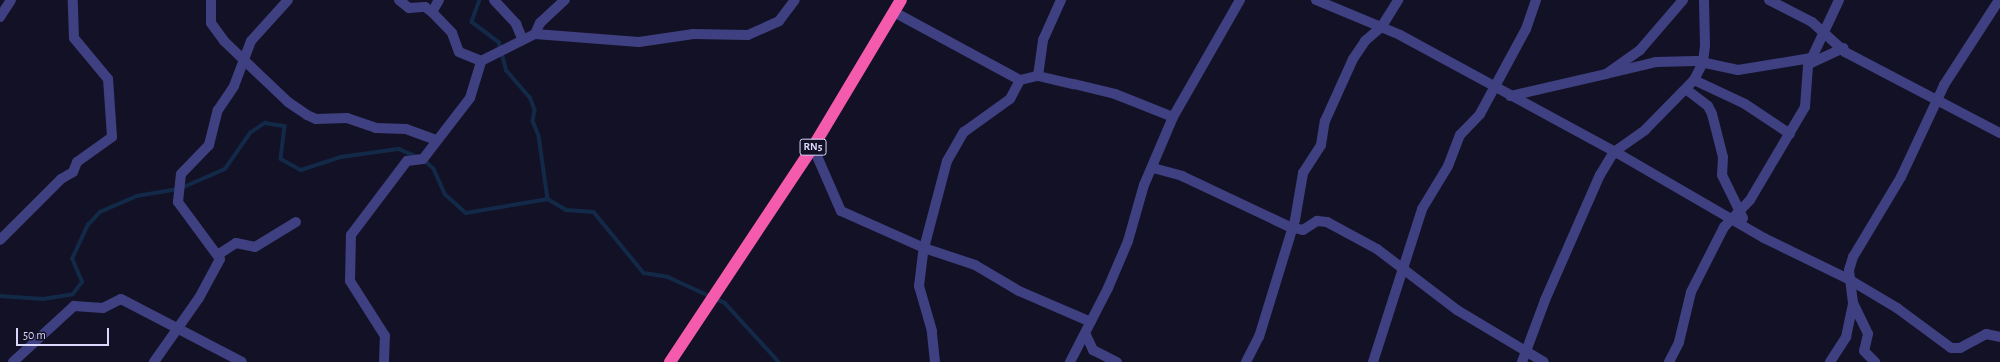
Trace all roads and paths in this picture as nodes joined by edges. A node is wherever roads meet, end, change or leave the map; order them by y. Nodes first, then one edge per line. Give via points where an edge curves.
1 (11, 0) edge
2 (73, 0) edge
3 (210, 0) edge
4 (288, 0) edge
5 (399, 0) edge
6 (439, 0) edge
7 (494, 0) edge
8 (565, 0) edge
9 (796, 0) edge
10 (901, 0) edge
11 (1061, 0) edge
12 (1240, 0) edge
13 (1316, 0) edge
14 (1398, 0) edge
15 (1536, 0) edge
16 (1683, 0) edge
17 (1704, 0) edge
18 (1769, 0) edge
19 (1839, 0) edge
20 (1999, 0) edge
21 (432, 12) junction
22 (894, 12) junction
23 (0, 17) edge
24 (1382, 26) junction
25 (1826, 32) junction
26 (535, 34) junction
27 (522, 38) junction
28 (1843, 48) junction
29 (244, 56) junction
30 (481, 61) junction
31 (1810, 61) junction
32 (1703, 62) junction
33 (1606, 74) junction
34 (1038, 76) junction
35 (1020, 80) junction
36 (1694, 80) junction
37 (1492, 87) junction
38 (1687, 90) junction
39 (1510, 96) junction
40 (1937, 101) junction
41 (1173, 117) junction
42 (2000, 133) edge
43 (1790, 134) junction
44 (436, 140) junction
45 (814, 146) junction
46 (1614, 152) junction
47 (1153, 168) junction
48 (1733, 216) junction
49 (296, 222) dead end
50 (1290, 228) junction
51 (0, 240) edge
52 (924, 248) junction
53 (219, 254) junction
54 (1402, 272) junction
55 (1850, 280) junction
56 (1853, 303) junction
57 (1091, 322) junction
58 (178, 329) junction
59 (1086, 335) junction
60 (2000, 337) edge
61 (1526, 350) junction
62 (12, 362) edge
63 (154, 362) edge
64 (242, 362) edge
65 (384, 362) edge
66 (670, 362) edge
67 (935, 362) edge
68 (1070, 362) edge
69 (1117, 362) edge
70 (1246, 362) edge
71 (1373, 362) edge
72 (1522, 362) edge
73 (1544, 362) edge
74 (1669, 362) edge
75 (1830, 362) edge
76 (1875, 362) edge

1 - 23 street
2 - 51 street via 74,38 108,79 112,137 77,162 73,172 61,179
3 - 29 street via 212,25 224,41
4 - 29 street via 251,41
5 - 21 street via 409,8 425,8
6 - 21 street
7 - 27 street via 516,24
8 - 26 street via 540,23
9 - 26 street via 779,21 748,35 693,34 639,42
10 - 22 highway, RN5
11 - 34 street via 1042,40
12 - 41 street
13 - 24 street
14 - 24 street
15 - 37 street via 1526,30
16 - 33 street via 1640,50
17 - 32 street
18 - 25 street
19 - 25 street
20 - 40 street
21 - 30 street via 452,33 459,52
22 - 35 street
22 - 45 highway, RN5
24 - 37 street
24 - 50 street via 1365,41 1353,59 1325,121 1321,145 1304,172 1295,220
25 - 28 street
25 - 31 street
26 - 27 street
27 - 30 street
28 - 31 street
28 - 40 street
29 - 44 street via 288,102 311,118 347,118 376,128 406,129
29 - 53 street via 234,86 218,110 209,145 185,169 178,182 181,209
30 - 44 street via 470,98
31 - 32 street via 1738,70
31 - 43 street via 1806,104
32 - 33 street via 1656,62
32 - 36 street
33 - 39 street
34 - 35 street
34 - 41 street via 1115,94
35 - 52 street via 1010,99 967,129 949,156
36 - 38 street
36 - 43 street via 1745,104
37 - 39 street
37 - 54 street via 1480,114 1460,135 1448,166 1422,209
38 - 46 street via 1645,130
38 - 48 street via 1708,106 1712,114 1723,157 1722,175 1732,196
39 - 46 street
40 - 42 street
40 - 55 street via 1901,178 1853,257
41 - 47 street
43 - 48 street
44 - 65 street via 423,159 407,161 351,235 350,281 385,336
45 - 52 street via 841,211
45 - 66 highway, RN5
46 - 48 street
46 - 61 street via 1593,190
47 - 50 street via 1182,176
47 - 57 street via 1144,185 1128,240
48 - 55 street via 1748,228
48 - 74 street via 1724,227 1691,292 1679,342
49 - 53 street via 255,247 236,243
50 - 54 street via 1303,230 1317,221 1327,222 1377,249
50 - 70 street via 1259,337
52 - 57 street via 975,265 1019,291
52 - 67 street via 919,286 932,331
53 - 58 street via 218,265
54 - 61 street via 1457,310
54 - 71 street
55 - 56 street
55 - 60 street via 1897,308 1951,348 1960,348 1986,334
56 - 75 street via 1845,340
56 - 76 street via 1868,334 1864,350
57 - 59 street
58 - 62 street via 152,318 124,299 103,308 74,306
58 - 63 street
58 - 64 street
59 - 68 street
59 - 69 street via 1093,350
61 - 72 street
61 - 73 street

